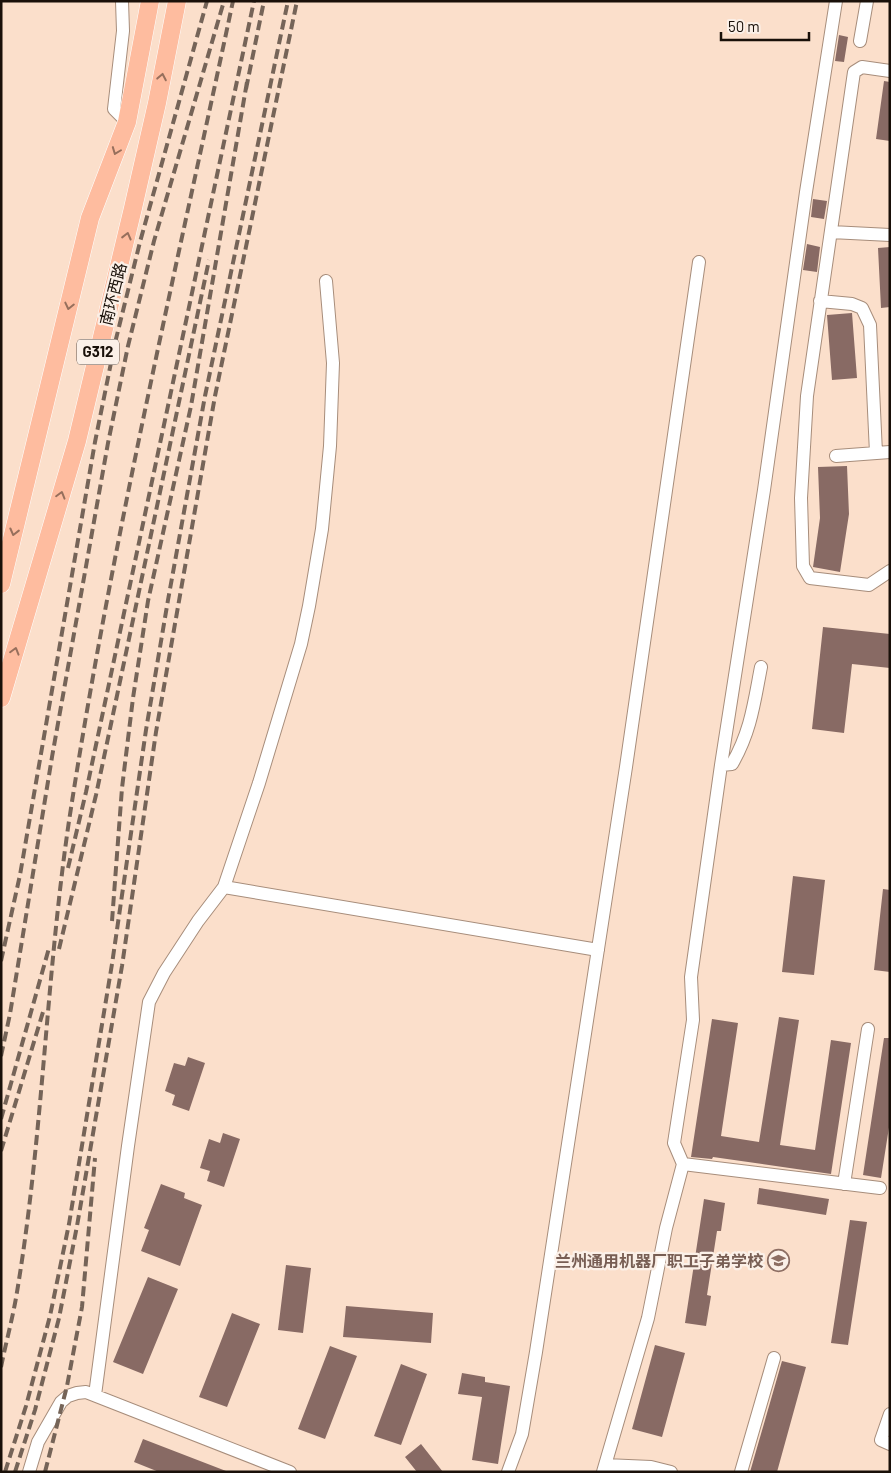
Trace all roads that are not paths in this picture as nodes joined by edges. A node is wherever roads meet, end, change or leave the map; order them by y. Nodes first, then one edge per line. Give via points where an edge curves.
1 (122, 1) edge
2 (150, 1) edge
3 (177, 1) edge
4 (836, 1) edge
5 (867, 1) edge
6 (860, 41) dead end
7 (890, 71) edge
8 (127, 122) junction
9 (831, 232) junction
10 (890, 235) edge
11 (699, 262) dead end
12 (326, 281) dead end
13 (820, 301) junction
14 (890, 452) edge
15 (876, 453) junction
16 (836, 456) dead end
17 (890, 571) edge
18 (1, 584) edge
19 (761, 667) dead end
20 (1, 698) edge
21 (721, 766) junction
22 (224, 887) junction
23 (598, 950) junction
24 (868, 1029) dead end
25 (683, 1164) junction
26 (844, 1184) junction
27 (880, 1188) dead end
28 (774, 1358) dead end
29 (95, 1395) junction
30 (890, 1414) edge
31 (890, 1444) edge
32 (604, 1469) edge
33 (28, 1472) edge
34 (290, 1472) edge
35 (508, 1472) edge
36 (671, 1472) edge
37 (741, 1472) edge

1 - 8 street via 123,31 114,109
2 - 8 highway, G312
20 -> 3 highway, 南环西路 / G312 via 77,441 134,208
4 - 21 street
5 - 6 street
7 - 9 street via 862,67 854,72
8 -> 18 highway, G312 via 90,218
9 - 10 street
9 - 13 street
11 - 23 street
12 - 22 street via 332,405 327,488 316,567 301,644
13 - 15 street via 862,308 870,325
13 - 17 street via 806,406 801,498 803,566 810,578 869,585
14 - 15 street
15 - 16 street
19 - 21 street via 750,725 741,748 732,764
21 - 25 street via 691,977 693,1020 674,1143
22 - 23 street
22 - 29 street via 193,928 149,1002
23 - 35 street via 527,1408 522,1434
24 - 26 street
25 - 26 street
25 - 32 street via 648,1318
26 - 27 street
28 - 37 street
29 - 33 street via 77,1393 61,1402 38,1442
29 - 34 street
30 - 31 street via 881,1440
32 - 36 street via 651,1468

